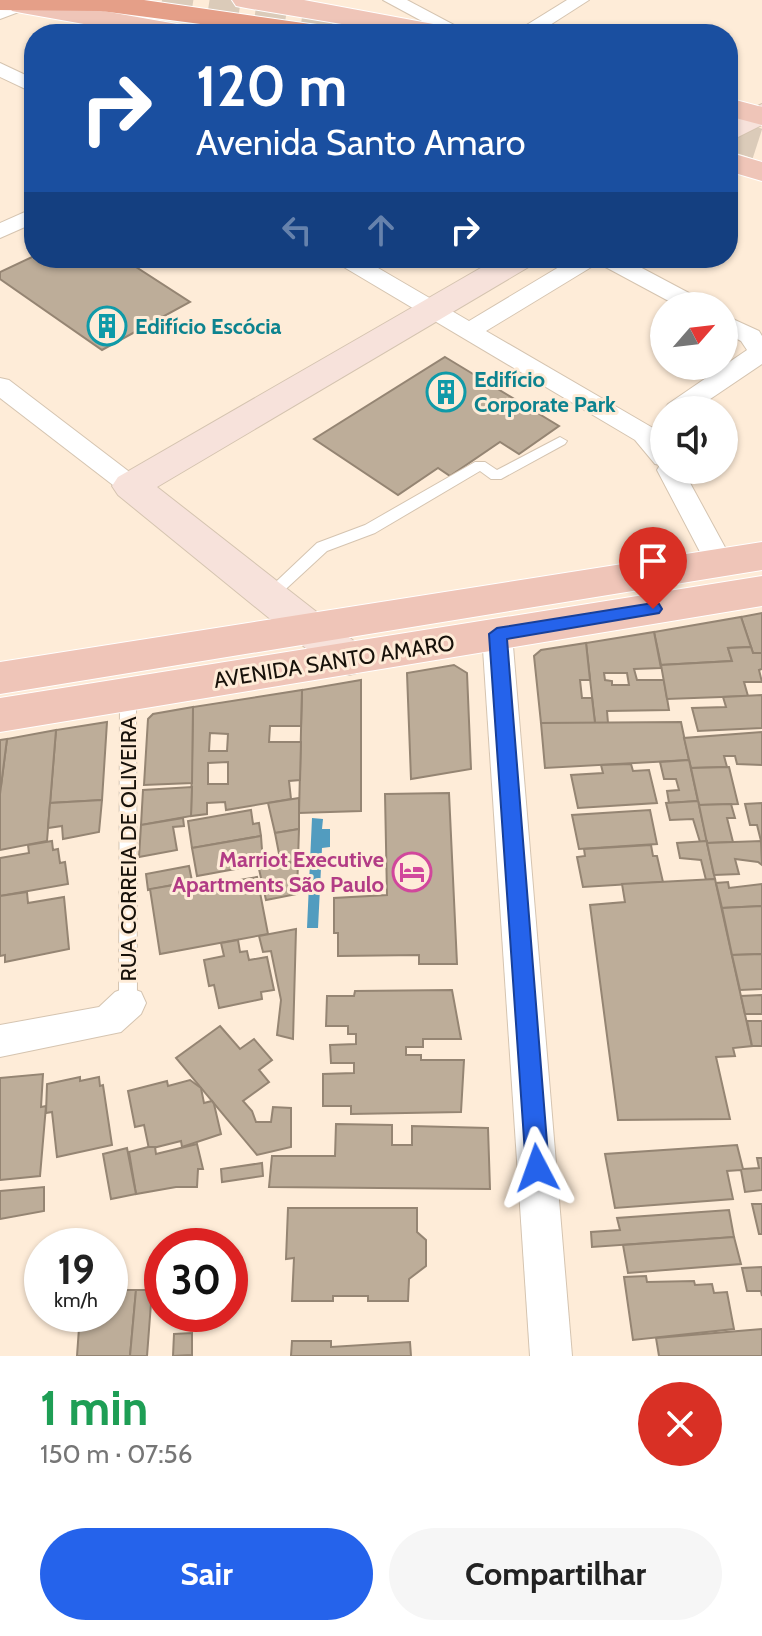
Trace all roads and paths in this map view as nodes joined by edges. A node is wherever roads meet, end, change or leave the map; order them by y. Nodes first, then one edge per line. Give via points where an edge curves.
1 (246, 0) edge
2 (392, 0) edge
3 (580, 0) edge
4 (14, 5) edge
5 (128, 24) edge
6 (254, 24) edge
7 (393, 24) edge
8 (441, 24) edge
9 (539, 24) edge
10 (0, 69) edge
11 (24, 82) edge
12 (738, 109) edge
13 (761, 115) edge
14 (738, 128) edge
15 (738, 164) edge
16 (762, 172) edge
17 (24, 220) edge
18 (0, 231) edge
19 (362, 268) edge
20 (505, 268) edge
21 (573, 268) edge
22 (625, 268) edge
23 (670, 292) edge
24 (436, 310) junction
25 (470, 330) junction
26 (738, 330) edge
27 (738, 369) edge
28 (721, 380) edge
29 (0, 386) edge
30 (698, 396) edge
31 (650, 424) edge
32 (560, 441) dead end
33 (677, 484) edge
34 (131, 486) junction
35 (762, 556) edge
36 (719, 562) junction
37 (762, 591) edge
38 (270, 595) junction
39 (312, 628) junction
40 (497, 634) junction
41 (349, 660) junction
42 (0, 678) edge
43 (128, 694) junction
44 (0, 715) edge
45 (128, 1003) joint
46 (0, 1041) edge
47 (551, 1356) edge

1 - 7 main road
2 - 8 street
3 - 9 street
4 - 5 main road
4 - 6 highway via 114,4
10 - 11 street
12 - 13 main road
13 - 14 street
15 - 16 main road
17 - 18 street
19 - 24 street
20 - 24 street
21 - 25 street
22 - 23 street
24 - 25 street
24 - 34 street
25 - 31 street
26 - 27 street via 760,350
28 - 30 street
29 - 34 street
32 - 38 lane via 496,476 480,465 370,529 322,547
33 - 36 street
34 - 38 street
35 - 36 main road, AVENIDA SANTO AMARO
36 - 39 main road, AVENIDA SANTO AMARO
37 - 40 main road, AVENIDA SANTO AMARO
38 - 39 street
39 - 41 street
39 - 42 main road, AVENIDA SANTO AMARO
40 - 41 main road, AVENIDA SANTO AMARO
40 - 47 street
41 - 43 main road, AVENIDA SANTO AMARO
43 - 44 main road, AVENIDA SANTO AMARO
43 - 45 lane, RUA CORREIA DE OLIVEIRA
45 - 46 street via 108,1021

